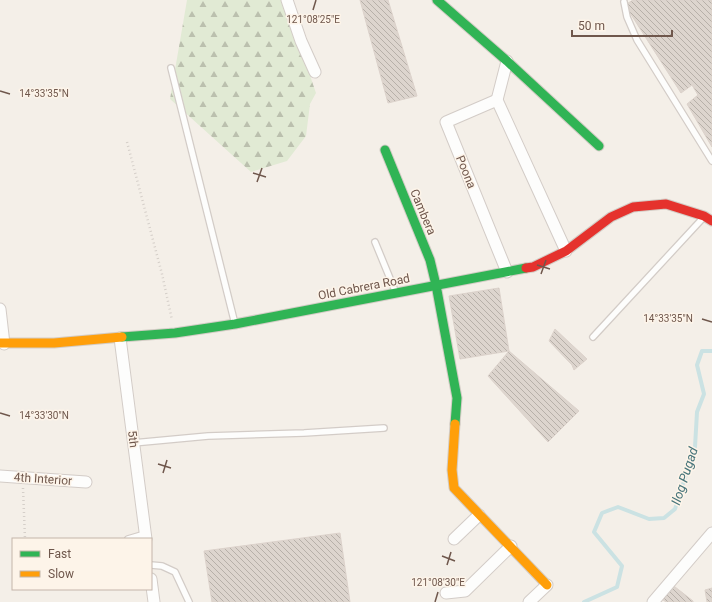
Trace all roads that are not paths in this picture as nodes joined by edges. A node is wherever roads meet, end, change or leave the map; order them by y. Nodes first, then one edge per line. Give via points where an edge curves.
1 (287, 0) edge
2 (436, 0) edge
3 (624, 2) dead end
4 (506, 61) junction
5 (172, 68) dead end
6 (315, 72) dead end
7 (497, 100) junction
8 (599, 146) dead end
9 (385, 150) dead end
10 (712, 161) edge
11 (708, 219) edge
12 (375, 242) dead end
13 (566, 251) junction
14 (507, 272) junction
15 (436, 285) junction
16 (396, 293) junction
17 (0, 309) edge
18 (235, 324) junction
19 (593, 337) dead end
20 (120, 338) junction
21 (2, 343) edge
22 (384, 428) dead end
23 (133, 443) junction
24 (0, 476) edge
25 (86, 482) dead end
26 (479, 515) junction
27 (712, 533) edge
28 (146, 537) edge
29 (454, 539) dead end
30 (510, 546) junction
31 (152, 565) edge
32 (547, 585) joint
33 (152, 587) edge
34 (446, 593) dead end
35 (154, 602) edge
36 (189, 602) edge
37 (529, 602) edge
38 (653, 602) edge

1 - 6 street
2 - 4 street
3 - 10 lane via 627,17 637,40
4 - 7 street
4 - 8 street
5 - 18 lane
7 - 13 street
7 - 14 street, Poona via 446,122
9 - 15 street, Cambera via 430,260
11 - 13 street, Old Cabrera Road via 666,204 633,207 611,217
11 - 19 lane
12 - 16 lane
13 - 14 street, Old Cabrera Road via 533,268
14 - 15 street, Old Cabrera Road
15 - 16 street, Old Cabrera Road
15 - 26 street, Cambera via 458,398 452,470 454,488
16 - 18 street, Old Cabrera Road
17 - 21 street
18 - 20 street, Old Cabrera Road
20 - 21 street, Old Cabrera Road via 54,343
20 - 23 street, 5th
22 - 23 lane via 208,436
23 - 28 street, 5th
24 - 25 street, 4th Interior
26 - 29 street
26 - 30 street, Cambera
27 - 38 street
30 - 32 street, Cambera
30 - 34 street via 465,591
31 - 36 lane via 162,566 175,572
32 - 37 street
33 - 35 street

